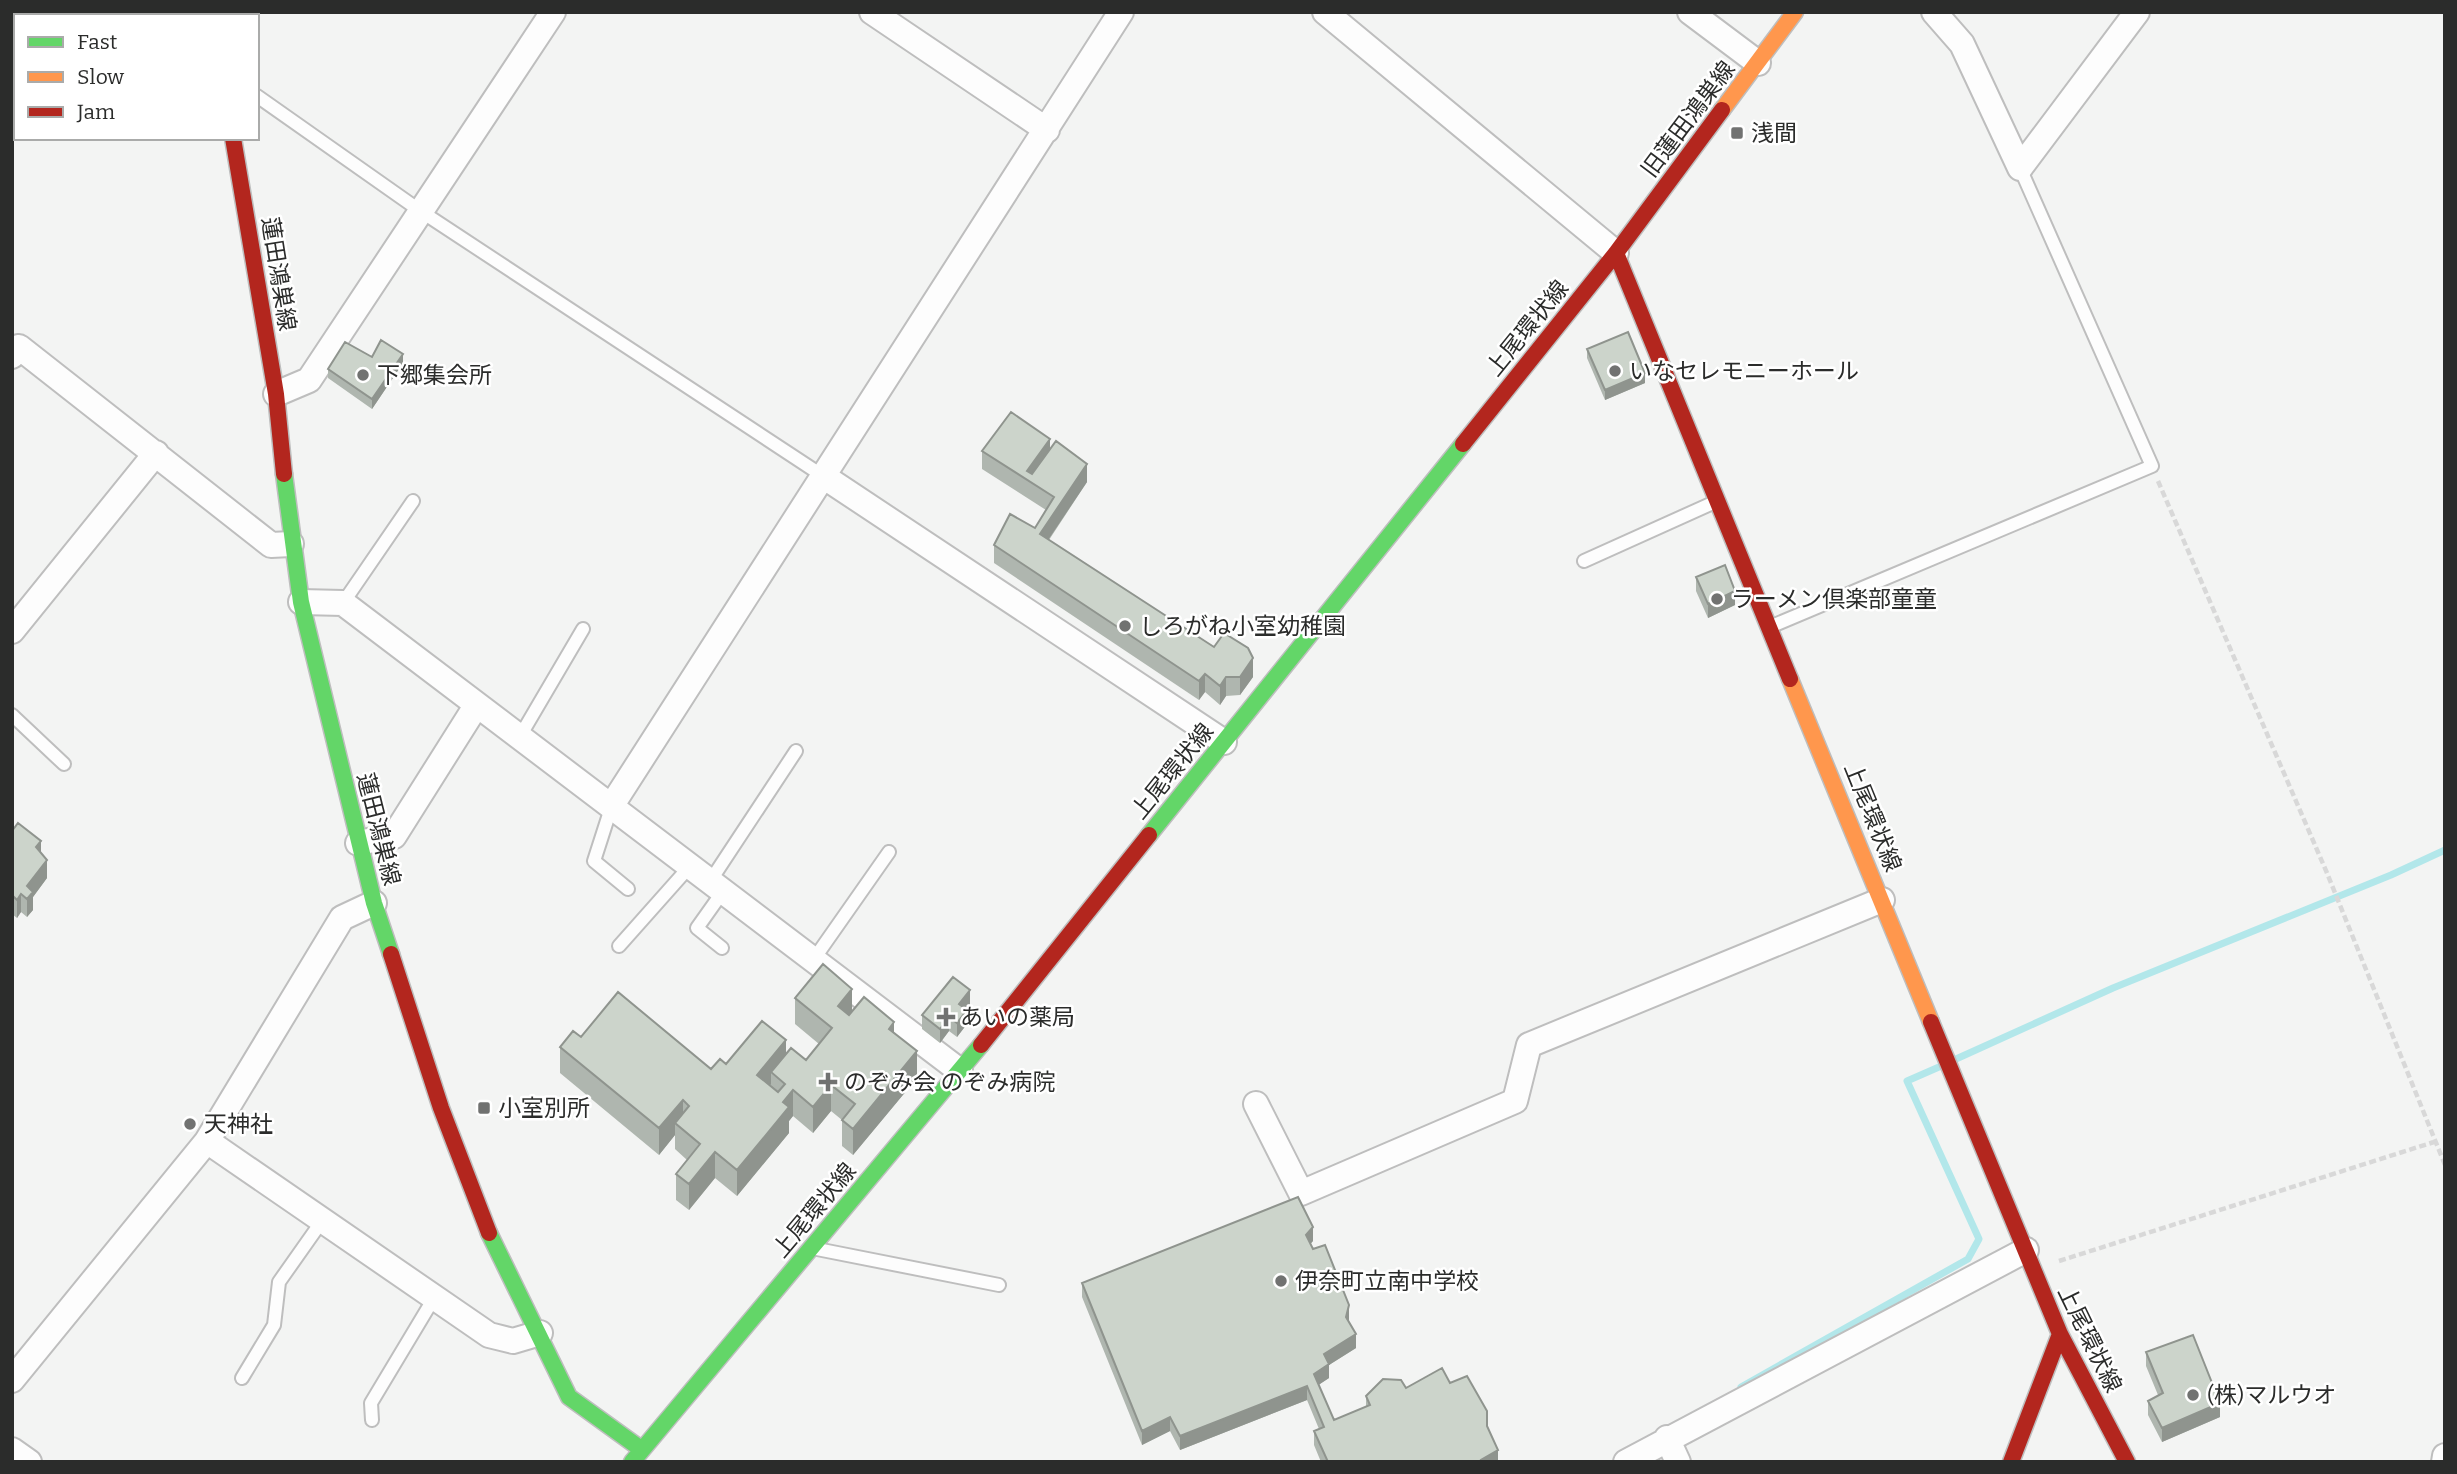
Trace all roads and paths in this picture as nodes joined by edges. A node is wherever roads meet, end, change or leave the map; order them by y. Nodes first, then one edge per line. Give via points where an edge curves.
1 (553, 12) edge
2 (1121, 12) edge
3 (1325, 12) edge
4 (1689, 12) edge
5 (1795, 12) edge
6 (1934, 12) edge
7 (2137, 12) edge
8 (881, 15) edge
9 (1758, 63) junction
10 (259, 97) edge
11 (1047, 130) junction
12 (233, 140) edge
13 (2021, 168) junction
14 (419, 210) junction
15 (1616, 253) junction
16 (12, 356) edge
17 (276, 394) junction
18 (156, 453) junction
19 (2151, 466) junction
20 (823, 476) junction
21 (413, 501) dead end
22 (1718, 501) junction
23 (291, 544) junction
24 (1584, 561) dead end
25 (301, 602) junction
26 (343, 603) junction
27 (1770, 627) junction
28 (583, 629) dead end
29 (12, 631) edge
30 (475, 706) junction
31 (12, 715) edge
32 (519, 739) junction
33 (1224, 742) junction
34 (796, 751) dead end
35 (64, 764) dead end
36 (612, 804) junction
37 (358, 843) junction
38 (889, 852) dead end
39 (691, 865) junction
40 (718, 885) junction
41 (628, 889) dead end
42 (1882, 900) junction
43 (374, 902) junction
44 (619, 946) dead end
45 (722, 948) dead end
46 (814, 959) junction
47 (960, 1071) junction
48 (1256, 1104) dead end
49 (207, 1141) junction
50 (2434, 1142) junction
51 (2445, 1165) edge
52 (322, 1221) junction
53 (813, 1248) junction
54 (2029, 1260) junction
55 (999, 1285) dead end
56 (434, 1298) junction
57 (540, 1333) junction
58 (2060, 1334) junction
59 (242, 1378) dead end
60 (12, 1380) edge
61 (372, 1420) dead end
62 (1667, 1438) junction
63 (12, 1450) edge
64 (636, 1456) edge
65 (2445, 1456) edge
66 (29, 1462) edge
67 (1626, 1462) edge
68 (1678, 1462) edge
69 (2011, 1462) edge
70 (2127, 1462) edge
71 (2444, 1462) edge

1 - 14 street
2 - 11 street
3 - 15 street
4 - 9 street
5 - 9 main road, 旧蓮田鴻巣線
6 - 13 street via 1962,44
7 - 13 street
8 - 11 street
9 - 15 main road, 旧蓮田鴻巣線
10 - 14 lane
11 - 20 street
12 - 17 main road, 蓮田鴻巣線
13 - 19 lane
14 - 17 street via 309,380
14 - 20 lane
15 - 22 main road, 上尾環状線
15 - 33 main road, 上尾環状線
16 - 18 street via 19,347
17 - 23 main road, 蓮田鴻巣線
18 - 23 street via 271,545
18 - 29 street
19 - 27 lane
19 - 50 path via 2327,873
20 - 33 street
20 - 36 street
21 - 26 lane
22 - 24 lane
22 - 27 main road, 上尾環状線
23 - 25 main road, 蓮田鴻巣線
25 - 26 street
25 - 37 main road, 蓮田鴻巣線
26 - 30 street
27 - 42 main road, 上尾環状線
28 - 32 lane
30 - 32 street
30 - 37 street via 394,836
31 - 35 lane
32 - 36 street
33 - 47 main road, 上尾環状線
34 - 40 lane
36 - 39 street
36 - 41 lane via 594,862
37 - 43 main road, 蓮田鴻巣線
38 - 46 lane
39 - 40 street
39 - 44 lane
40 - 45 lane via 697,928
40 - 46 street
42 - 48 street via 1529,1045 1515,1101 1301,1194
42 - 54 main road, 上尾環状線
43 - 49 street via 342,918
43 - 57 main road, 蓮田鴻巣線 via 441,1108 490,1234
46 - 47 street
47 - 53 main road, 上尾環状線
49 - 52 street
49 - 60 street
50 - 51 path
50 - 54 path
52 - 56 street
52 - 59 lane via 279,1282 274,1325
53 - 55 lane
53 - 64 main road, 上尾環状線
54 - 58 main road, 上尾環状線
54 - 62 street
56 - 57 street via 489,1335 513,1341
56 - 61 lane via 371,1403
57 - 64 main road, 蓮田鴻巣線 via 569,1397
58 - 69 main road
58 - 70 main road, 上尾環状線
62 - 67 street
62 - 68 street
63 - 66 street
65 - 71 street

